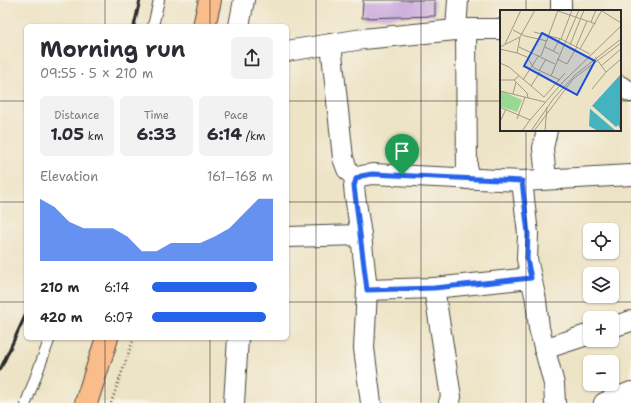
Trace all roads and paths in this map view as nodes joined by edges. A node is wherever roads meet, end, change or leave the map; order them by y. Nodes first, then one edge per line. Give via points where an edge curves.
1 (159, 0) edge
2 (210, 0) edge
3 (244, 0) edge
4 (458, 0) edge
5 (153, 24) edge
6 (204, 24) edge
7 (239, 24) edge
8 (461, 29) junction
9 (500, 29) edge
10 (331, 44) junction
11 (289, 51) edge
12 (621, 87) edge
13 (631, 92) edge
14 (547, 131) edge
15 (631, 175) edge
16 (468, 178) junction
17 (356, 179) junction
18 (546, 179) junction
19 (522, 181) junction
20 (361, 235) junction
21 (289, 237) edge
22 (531, 278) junction
23 (434, 288) junction
24 (367, 290) junction
25 (631, 321) edge
26 (619, 325) edge
27 (583, 336) edge
28 (49, 340) edge
29 (106, 340) edge
30 (133, 340) edge
31 (238, 340) edge
32 (544, 349) junction
33 (631, 392) edge
34 (26, 403) edge
35 (86, 403) edge
36 (111, 403) edge
37 (234, 403) edge
38 (371, 403) edge
39 (449, 403) edge
40 (555, 403) edge
41 (604, 403) edge

1 - 5 lane
2 - 6 main road
3 - 7 street
4 - 8 street
8 - 9 street
8 - 10 street
8 - 16 street
10 - 11 street
10 - 17 street via 343,158 347,169
12 - 13 street
14 - 18 street via 543,148
15 - 18 street
16 - 17 street via 372,174
16 - 19 street
17 - 20 street via 354,186
18 - 19 street
19 - 22 street via 528,234 527,259
20 - 21 street
20 - 24 street
22 - 23 street
22 - 32 street
23 - 24 street
23 - 39 street via 451,397
24 - 38 street via 364,348
25 - 26 street
27 - 32 street
28 - 34 lane
29 - 35 main road
30 - 36 path
31 - 37 street
32 - 40 street via 554,384
33 - 41 street

